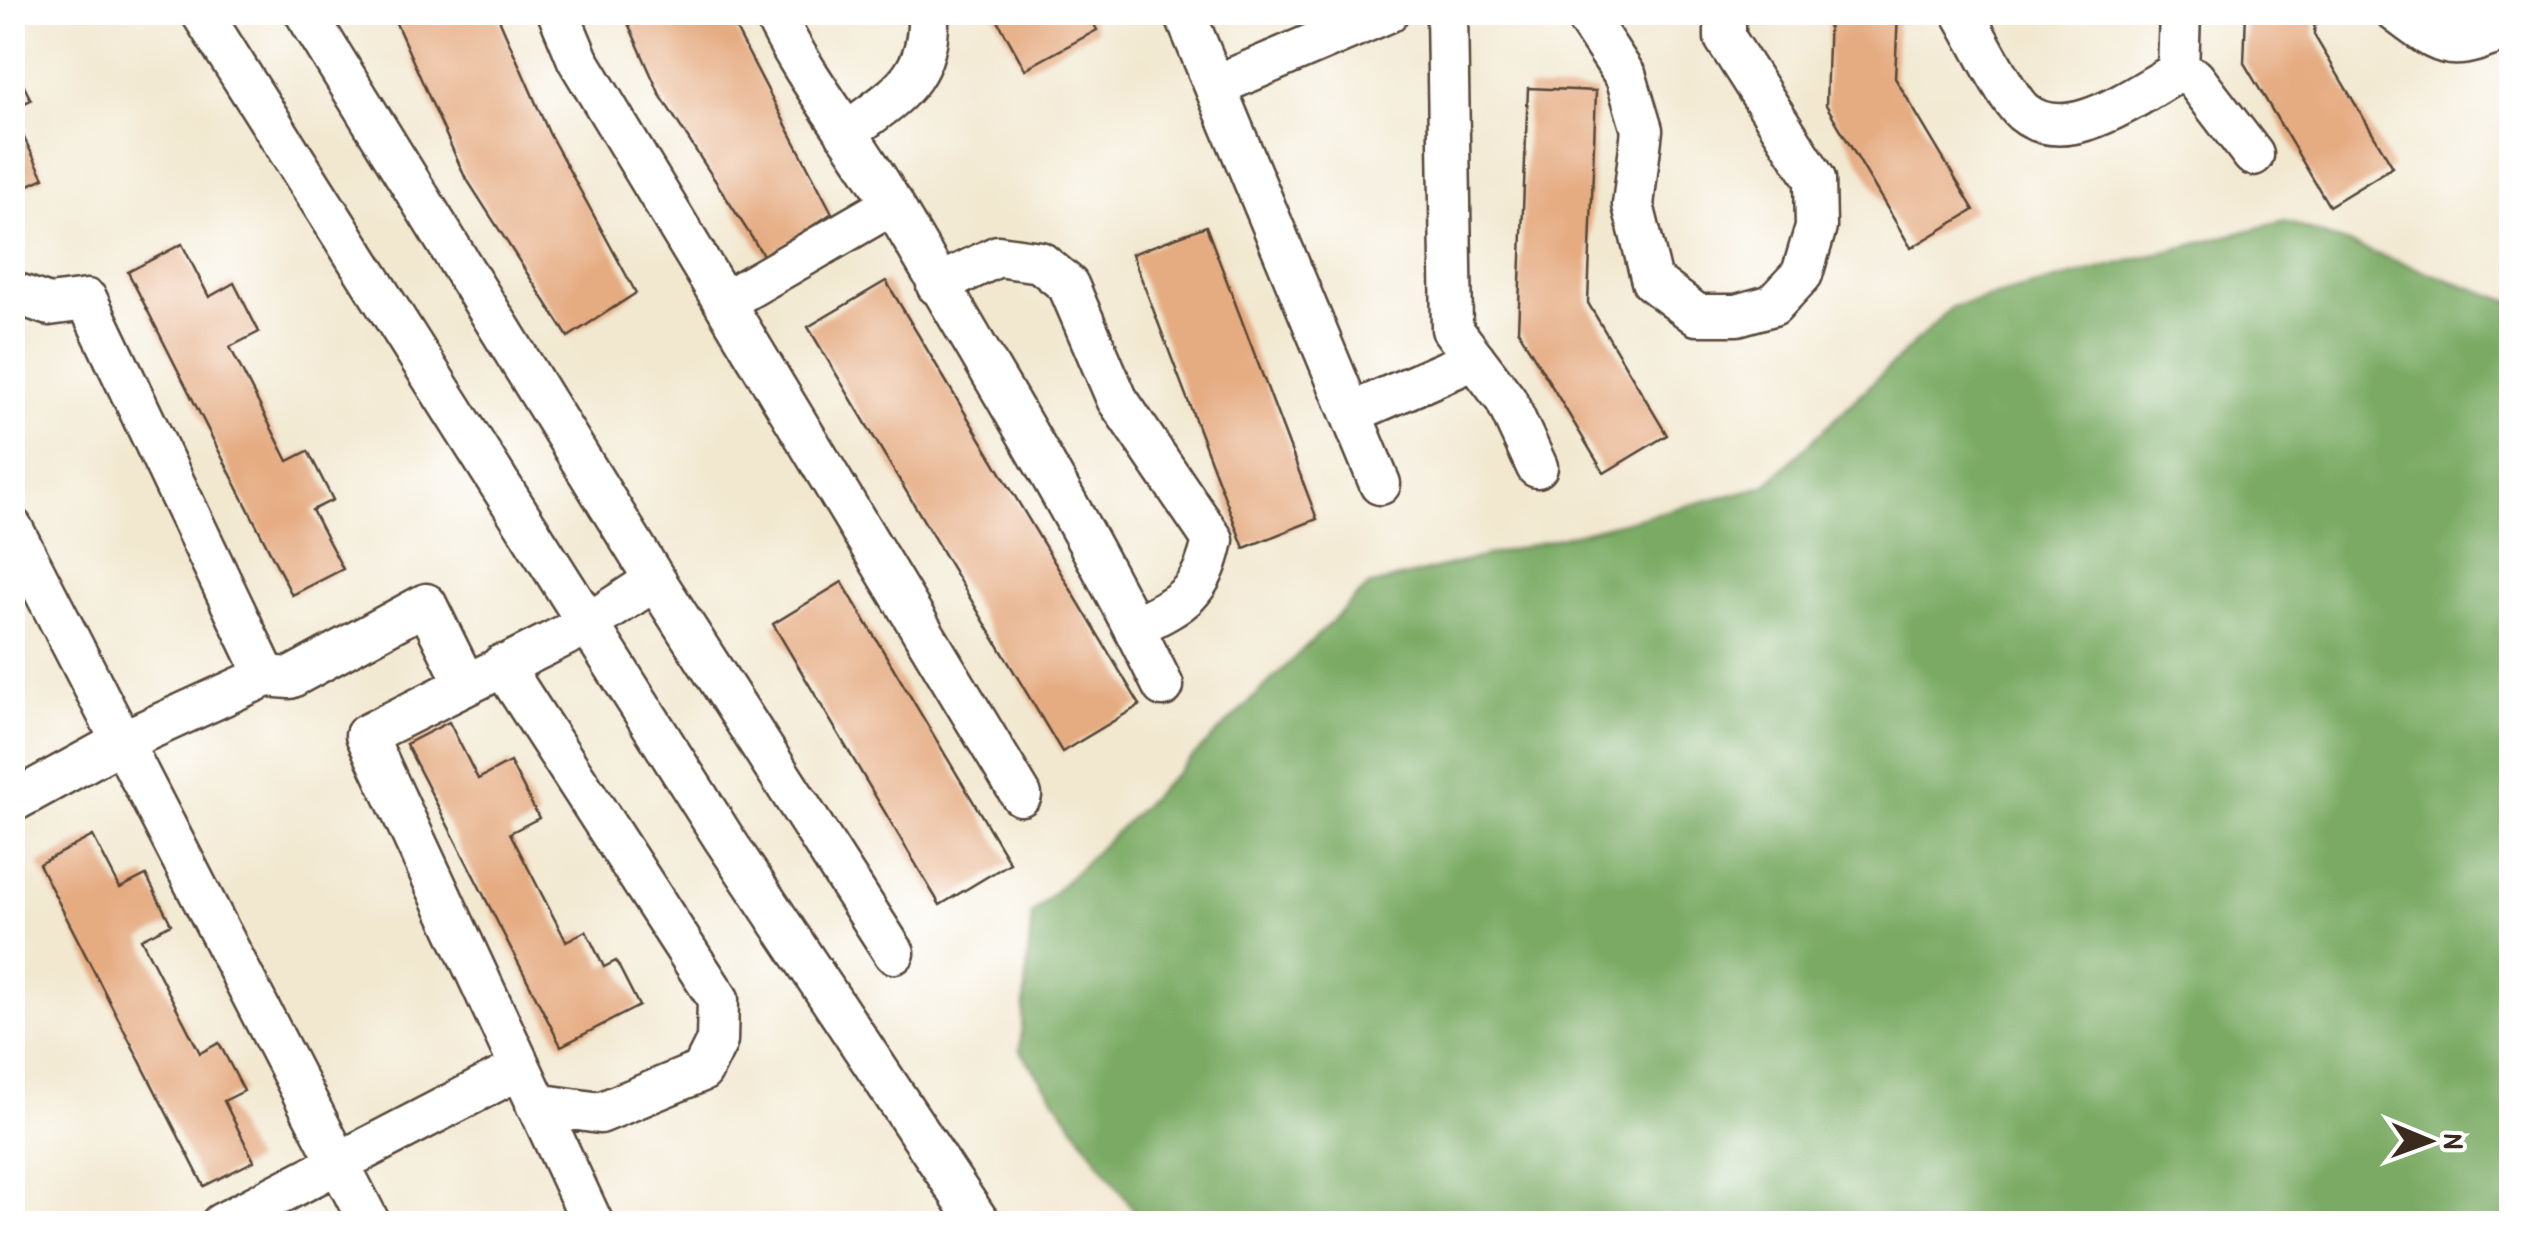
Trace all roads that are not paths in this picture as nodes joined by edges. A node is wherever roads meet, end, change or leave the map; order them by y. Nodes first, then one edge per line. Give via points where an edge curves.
1 (201, 12) edge
2 (305, 12) edge
3 (558, 12) edge
4 (773, 12) edge
5 (928, 12) edge
6 (1184, 12) edge
7 (1388, 12) edge
8 (1448, 12) edge
9 (1582, 12) edge
10 (1725, 12) edge
11 (1962, 12) edge
12 (2180, 12) edge
13 (2396, 12) edge
14 (2512, 27) edge
15 (2178, 72) junction
16 (1214, 86) junction
17 (846, 133) junction
18 (2253, 155) dead end
19 (893, 204) junction
20 (937, 285) junction
21 (12, 292) edge
22 (724, 302) junction
23 (1475, 359) junction
24 (1351, 413) junction
25 (1537, 466) dead end
26 (1380, 484) dead end
27 (12, 528) edge
28 (655, 580) junction
29 (588, 624) junction
30 (1134, 627) junction
31 (502, 665) junction
32 (266, 676) junction
33 (465, 683) junction
34 (1163, 686) dead end
35 (126, 740) junction
36 (1021, 795) dead end
37 (12, 802) edge
38 (894, 952) dead end
39 (528, 1087) junction
40 (339, 1162) junction
41 (221, 1224) edge
42 (370, 1224) edge
43 (594, 1224) edge
44 (980, 1224) edge

1 - 29 street
2 - 28 street
3 - 22 street via 578,60
4 - 17 street
5 - 17 street via 928,45 915,80
6 - 16 street
7 - 16 street
8 - 23 street via 1452,329
9 - 10 street via 1626,77 1642,130 1633,205 1652,281 1698,315 1737,315 1772,305 1802,274 1816,227 1815,179 1725,38
11 - 15 street via 2022,111 2053,127 2087,120
12 - 15 street
13 - 14 street via 2436,44 2468,46
15 - 18 street via 2194,78
16 - 24 street
17 - 19 street
19 - 20 street
19 - 22 street
20 - 30 street
20 - 30 street via 998,256 1040,262 1068,285 1117,399 1213,540 1206,573 1178,604
21 - 32 street via 49,304 87,300
22 - 36 street
23 - 24 street
23 - 25 street via 1506,400
24 - 26 street
27 - 35 street
28 - 29 street
28 - 38 street
29 - 31 street
29 - 44 street
30 - 34 street
31 - 33 street
31 - 39 street via 718,999 717,1041 702,1071 600,1113
32 - 33 street via 290,678 426,604
32 - 35 street
33 - 39 street via 366,735
35 - 37 street
35 - 40 street
39 - 40 street
39 - 43 street
40 - 41 street
40 - 42 street

